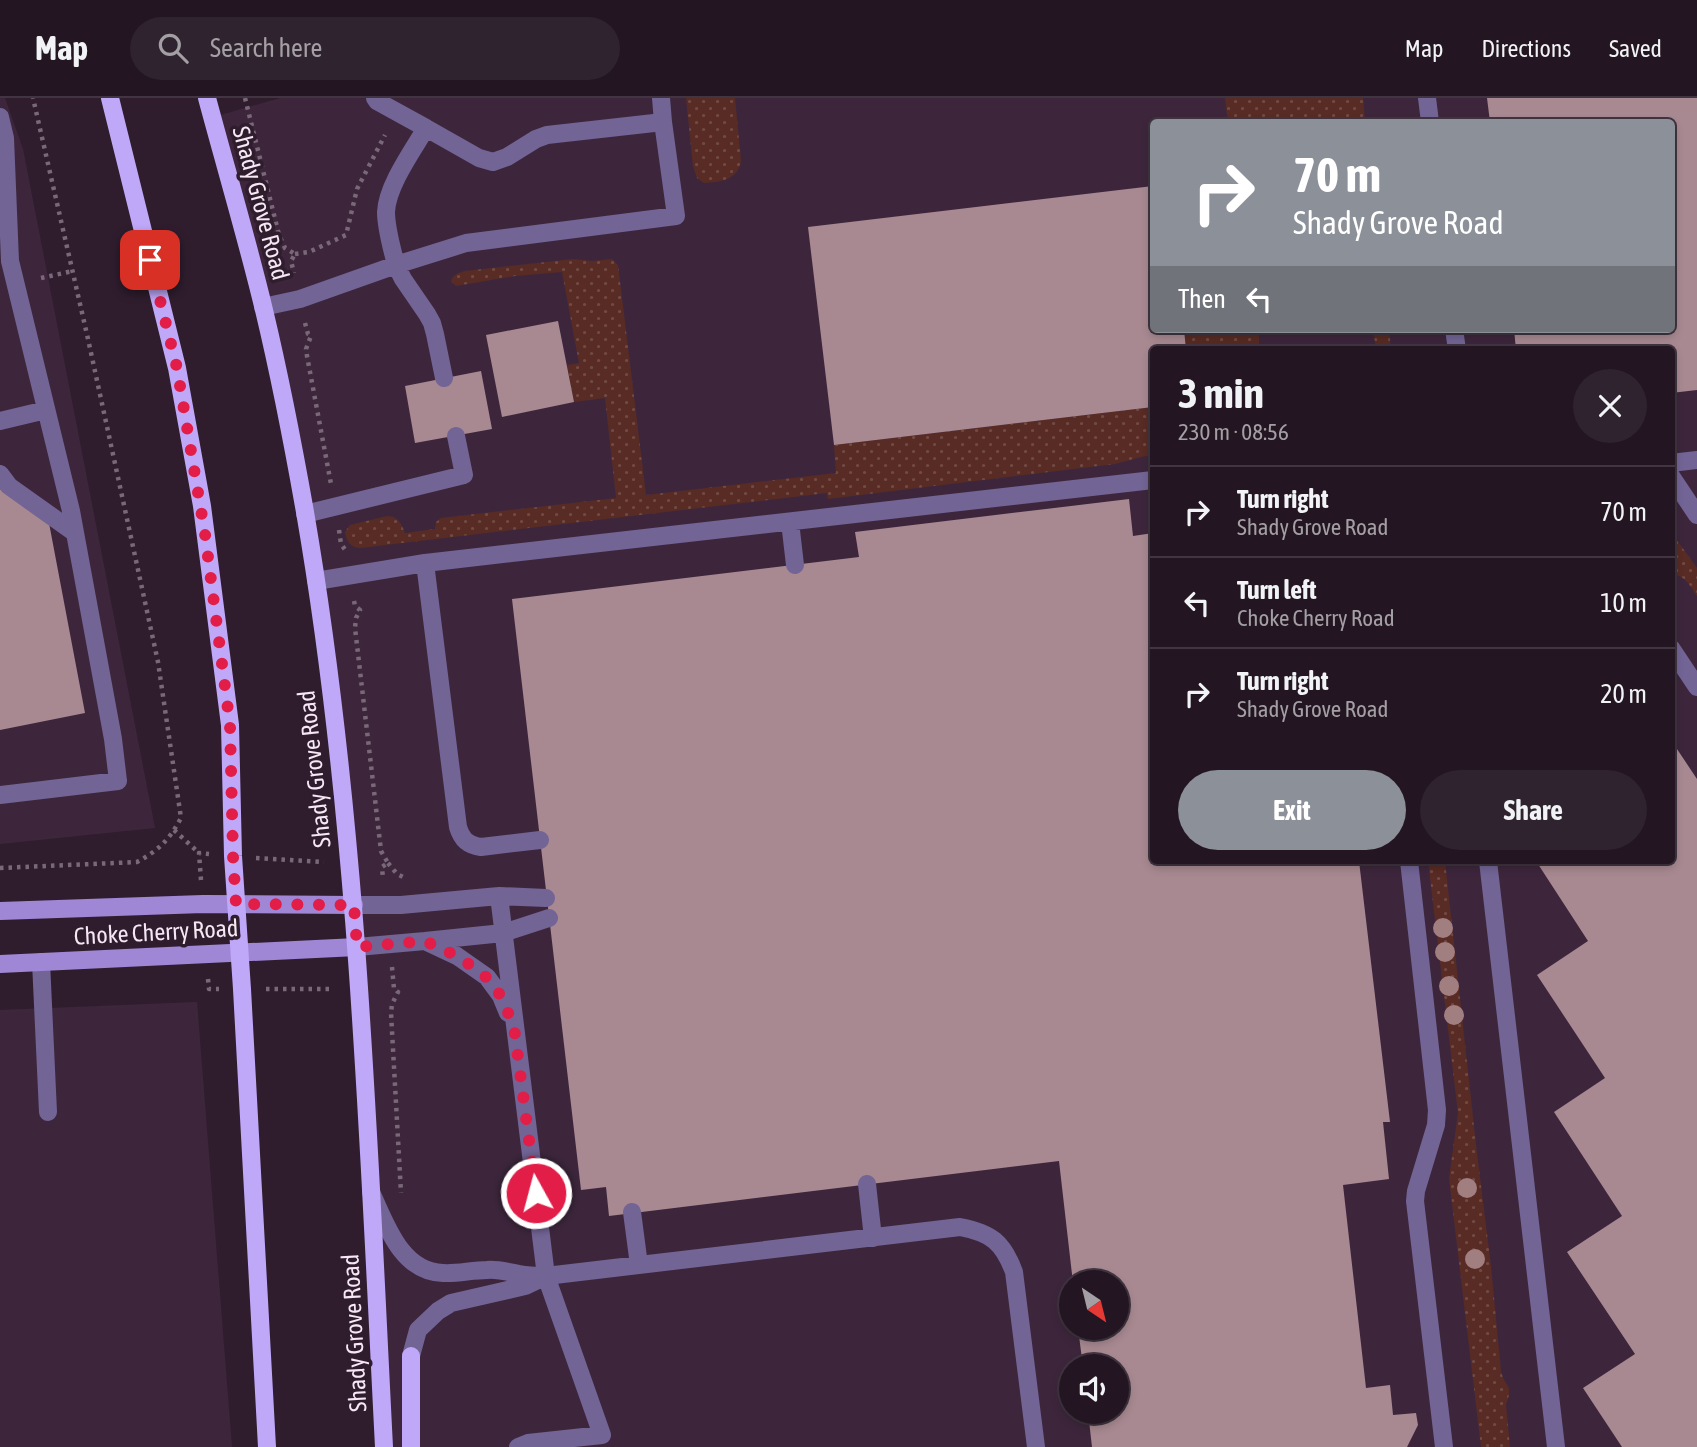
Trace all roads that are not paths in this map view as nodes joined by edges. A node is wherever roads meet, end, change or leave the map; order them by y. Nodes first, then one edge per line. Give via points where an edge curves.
1 (110, 98) edge
2 (207, 98) edge
3 (375, 98) edge
4 (661, 98) edge
5 (1427, 98) edge
6 (0, 117) edge
7 (1430, 119) edge
8 (663, 122) junction
9 (426, 128) junction
10 (5, 261) edge
11 (396, 265) junction
12 (263, 307) junction
13 (444, 378) dead end
14 (46, 410) junction
15 (0, 421) edge
16 (456, 436) dead end
17 (1697, 460) edge
18 (1675, 463) edge
19 (0, 474) edge
20 (1150, 480) edge
21 (1675, 482) edge
22 (305, 514) junction
23 (1697, 515) edge
24 (790, 522) junction
25 (75, 533) junction
26 (425, 563) junction
27 (795, 565) dead end
28 (316, 581) junction
29 (1675, 655) edge
30 (1697, 688) edge
31 (0, 795) edge
32 (540, 840) dead end
33 (1409, 864) edge
34 (1488, 864) edge
35 (499, 896) junction
36 (546, 898) dead end
37 (236, 904) junction
38 (354, 905) junction
39 (0, 911) edge
40 (548, 918) dead end
41 (503, 933) junction
42 (425, 941) junction
43 (357, 947) junction
44 (240, 953) junction
45 (41, 962) junction
46 (0, 964) edge
47 (514, 1027) junction
48 (48, 1112) dead end
49 (867, 1184) dead end
50 (371, 1191) junction
51 (632, 1212) dead end
52 (873, 1238) junction
53 (639, 1265) junction
54 (546, 1276) junction
55 (411, 1356) joint
56 (267, 1447) edge
57 (384, 1447) edge
58 (411, 1447) edge
59 (518, 1447) edge
60 (1035, 1447) edge
61 (1444, 1447) edge
62 (1556, 1447) edge

1 - 37 main road via 177,368 202,506 230,725
2 - 12 main road, Shady Grove Road
3 - 9 lane
4 - 8 lane
5 - 7 lane
6 - 10 lane via 5,138
8 - 9 lane via 547,135 493,162
8 - 11 lane via 676,216 466,243
9 - 11 lane via 388,199 387,226
10 - 14 lane
11 - 12 lane via 300,299
11 - 13 lane via 432,323
12 - 22 main road, Shady Grove Road
14 - 15 lane
14 - 25 lane
16 - 22 lane via 464,475
17 - 18 lane
19 - 25 lane via 9,486
20 - 24 lane
21 - 23 lane
22 - 28 main road, Shady Grove Road
24 - 26 lane
24 - 27 lane
25 - 31 lane via 118,780
26 - 28 lane
26 - 32 lane via 461,835 465,842 481,847
28 - 38 main road, Shady Grove Road
29 - 30 lane
33 - 61 lane via 1437,1110 1415,1202
34 - 62 lane
35 - 36 lane
35 - 38 lane
35 - 41 lane
37 - 38 street, Choke Cherry Road
37 - 39 street, Choke Cherry Road
37 - 44 main road
38 - 43 main road, Shady Grove Road
40 - 41 lane
41 - 42 lane
41 - 47 lane
42 - 43 lane
42 - 47 lane via 486,977 501,996
43 - 44 street, Choke Cherry Road
43 - 50 main road, Shady Grove Road
44 - 45 street, Choke Cherry Road
44 - 56 main road
45 - 46 street, Choke Cherry Road
45 - 48 lane
47 - 54 lane
49 - 52 lane
50 - 54 lane via 398,1247 420,1268 442,1273 488,1269
50 - 57 main road, Shady Grove Road
51 - 53 lane
52 - 53 lane
52 - 60 lane via 960,1227 977,1230 1003,1248 1014,1272
53 - 54 lane
54 - 55 lane via 525,1286 451,1303 418,1330
54 - 59 lane via 602,1435
55 - 58 main road

